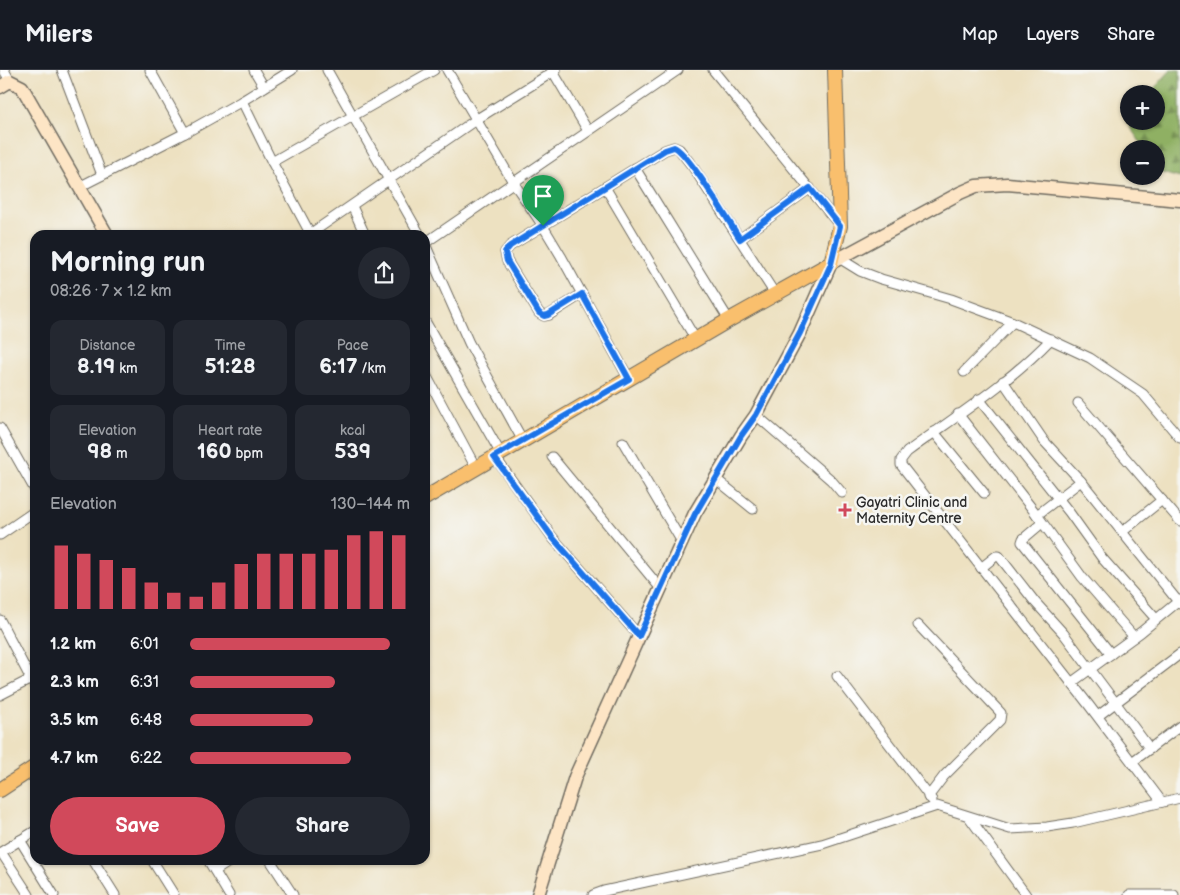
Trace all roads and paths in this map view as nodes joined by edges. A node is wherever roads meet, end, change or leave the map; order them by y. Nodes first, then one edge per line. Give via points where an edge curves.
1 (62, 70) edge
2 (150, 70) edge
3 (254, 70) edge
4 (292, 70) edge
5 (327, 70) edge
6 (434, 70) edge
7 (447, 70) edge
8 (678, 70) edge
9 (713, 70) edge
10 (834, 70) edge
11 (554, 71) edge
12 (4, 79) edge
13 (264, 87) junction
14 (242, 101) junction
15 (352, 115) junction
16 (477, 119) junction
17 (588, 131) junction
18 (184, 133) junction
19 (272, 162) junction
20 (635, 168) junction
21 (102, 175) junction
22 (390, 180) junction
23 (513, 182) junction
24 (79, 187) junction
25 (605, 187) junction
26 (810, 188) junction
27 (1180, 200) edge
28 (352, 206) junction
29 (543, 226) junction
30 (840, 226) junction
31 (104, 230) edge
32 (308, 230) edge
33 (318, 230) edge
34 (363, 230) edge
35 (417, 230) edge
36 (740, 239) junction
37 (430, 240) edge
38 (430, 255) edge
39 (835, 260) junction
40 (582, 294) junction
41 (775, 294) junction
42 (729, 320) junction
43 (1013, 322) junction
44 (430, 330) edge
45 (1051, 339) junction
46 (696, 340) junction
47 (964, 372) dead end
48 (629, 379) junction
49 (1003, 381) junction
50 (430, 382) edge
51 (979, 399) junction
52 (1078, 403) dead end
53 (958, 414) junction
54 (756, 415) junction
55 (0, 428) edge
56 (934, 432) junction
57 (1180, 438) edge
58 (522, 441) junction
59 (623, 442) dead end
60 (498, 455) junction
61 (552, 457) dead end
62 (476, 468) junction
63 (716, 479) junction
64 (30, 481) edge
65 (1081, 481) junction
66 (842, 493) dead end
67 (430, 494) edge
68 (984, 494) dead end
69 (1058, 499) junction
70 (1162, 500) junction
71 (753, 508) dead end
72 (30, 514) edge
73 (1039, 519) junction
74 (1180, 521) edge
75 (1122, 532) junction
76 (0, 535) edge
77 (682, 542) junction
78 (981, 568) junction
79 (661, 589) junction
80 (1179, 602) edge
81 (0, 620) edge
82 (1156, 620) junction
83 (918, 625) dead end
84 (639, 636) junction
85 (1134, 637) junction
86 (1111, 654) junction
87 (1180, 654) edge
88 (1089, 670) junction
89 (837, 676) dead end
90 (30, 677) edge
91 (1071, 682) junction
92 (30, 684) edge
93 (0, 695) edge
94 (1115, 703) junction
95 (1098, 716) junction
96 (1180, 726) edge
97 (1150, 749) junction
98 (1132, 762) junction
99 (30, 770) edge
100 (0, 790) edge
101 (928, 797) junction
102 (1180, 798) edge
103 (1162, 802) junction
104 (937, 806) junction
105 (969, 817) junction
106 (30, 834) edge
107 (20, 840) junction
108 (1, 853) edge
109 (30, 856) edge
110 (35, 865) edge
111 (96, 865) edge
112 (155, 865) edge
113 (211, 865) edge
114 (224, 865) edge
115 (273, 865) edge
116 (215, 871) junction
117 (29, 895) edge
118 (54, 895) edge
119 (115, 895) edge
120 (174, 895) edge
121 (229, 895) edge
122 (293, 895) edge
123 (538, 895) edge
124 (593, 895) edge
125 (1026, 895) edge
126 (1129, 895) edge
127 (1174, 895) edge

1 - 21 street
2 - 18 street
3 - 13 street
4 - 13 street
5 - 15 street
6 - 15 street
7 - 16 street
8 - 17 street
9 - 26 street
10 - 30 main road
11 - 16 street
11 - 17 street
12 - 24 street via 22,87
13 - 14 street
14 - 18 street
14 - 19 street
15 - 19 street
15 - 22 street
16 - 22 street
16 - 23 street
17 - 23 street
18 - 21 street
19 - 32 street
20 - 25 street
20 - 36 street via 665,150 679,149
20 - 42 street
21 - 24 street
22 - 28 street
22 - 35 street
23 - 29 street
23 - 37 street
24 - 31 street
25 - 29 street
25 - 46 street
26 - 30 street
26 - 36 street
27 - 39 street via 1007,184 976,186
28 - 33 street
28 - 34 street
29 - 40 street
29 - 40 street via 510,246 505,252 507,261 544,316
30 - 39 main road
36 - 41 street
38 - 58 street via 469,343
39 - 41 main road
39 - 43 street via 881,279
39 - 54 street
40 - 48 street
41 - 42 main road
42 - 46 main road
43 - 45 street
43 - 47 street
44 - 60 street
45 - 49 street
45 - 57 street via 1090,358 1138,390
46 - 48 main road
48 - 58 main road
49 - 51 street
49 - 65 street via 1044,441
50 - 62 street
51 - 53 street
51 - 69 street
52 - 70 street
53 - 56 street
53 - 73 street
54 - 63 street
54 - 66 street
55 - 64 street
56 - 68 street
56 - 78 street via 903,456 901,465
58 - 60 main road
59 - 77 street
60 - 62 main road
60 - 84 street via 553,538
61 - 79 street
62 - 67 main road
63 - 71 street
63 - 77 street
65 - 69 street
65 - 75 street
69 - 73 street
69 - 82 street via 1102,558
70 - 74 street
70 - 75 street
72 - 76 street
73 - 85 street via 1082,577
73 - 86 street via 1022,542
75 - 80 street
77 - 79 street
78 - 88 street via 999,556 1064,634
78 - 91 street
79 - 84 street
80 - 82 street
81 - 90 street
82 - 85 street
83 - 101 street via 1001,713 1000,720 944,776
84 - 123 street via 575,777
85 - 86 street
86 - 88 street
87 - 94 street
88 - 91 street
88 - 94 street
89 - 101 street
91 - 95 street
92 - 93 street
94 - 95 street
94 - 97 street
95 - 98 street
96 - 97 street
97 - 98 street
98 - 103 street
99 - 100 main road
101 - 104 street
102 - 103 street
103 - 105 street via 1047,827 1010,829
104 - 105 street
104 - 124 street via 822,844
105 - 125 street
106 - 107 street
107 - 108 street
107 - 109 street
108 - 117 street
110 - 118 street
111 - 119 street
112 - 120 street
113 - 116 street
114 - 116 street
115 - 122 street
116 - 121 street
126 - 127 street

